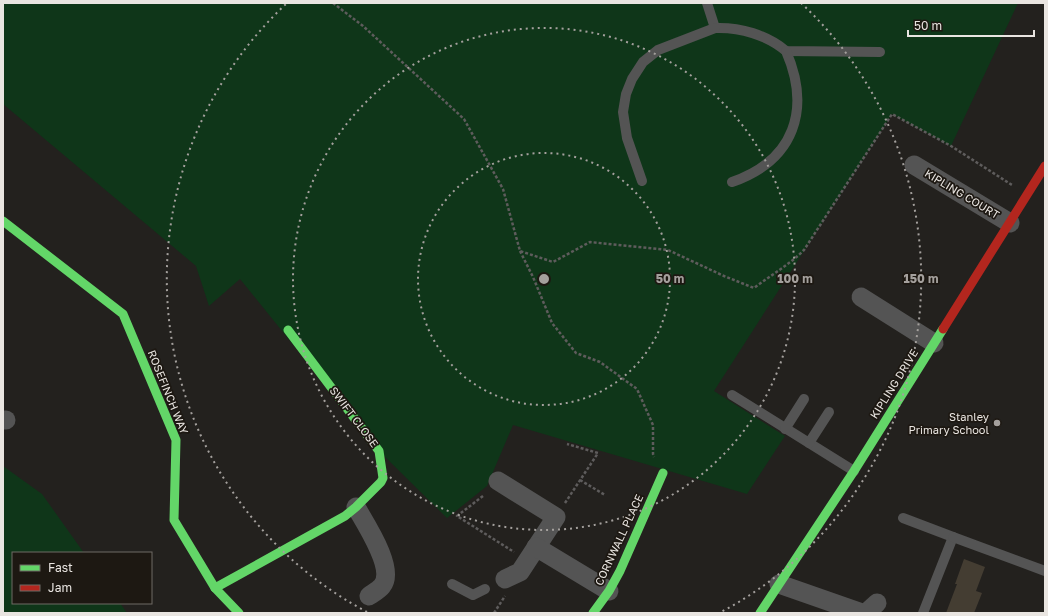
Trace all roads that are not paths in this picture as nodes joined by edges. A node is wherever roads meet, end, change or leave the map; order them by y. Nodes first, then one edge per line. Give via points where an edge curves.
1 (707, 3) edge
2 (715, 28) junction
3 (786, 51) junction
4 (880, 52) dead end
5 (914, 165) dead end
6 (1045, 166) edge
7 (642, 181) dead end
8 (732, 182) dead end
9 (3, 221) edge
10 (1010, 223) junction
11 (861, 297) dead end
12 (288, 330) dead end
13 (934, 343) junction
14 (732, 395) dead end
15 (804, 399) dead end
16 (828, 412) dead end
17 (785, 429) junction
18 (809, 443) junction
19 (854, 471) junction
20 (662, 473) road end
21 (498, 481) dead end
22 (356, 507) junction
23 (903, 518) dead end
24 (953, 537) junction
25 (532, 554) junction
26 (1045, 571) edge
27 (505, 578) dead end
28 (452, 584) dead end
29 (779, 584) junction
30 (215, 588) junction
31 (485, 589) dead end
32 (609, 591) junction
33 (369, 596) dead end
34 (868, 610) edge
35 (239, 613) edge
36 (593, 613) edge
37 (760, 613) edge
38 (923, 613) edge

1 - 2 lane
2 - 3 lane via 730,28 764,37
2 - 7 lane via 658,50 643,62 632,79 623,112 627,138
3 - 4 lane
3 - 8 lane via 797,84 798,100 795,120 788,139 776,156 758,170
5 - 10 street, KIPLING COURT
6 - 10 street, KIPLING DRIVE
9 - 30 street, ROSEFINCH WAY via 123,314 176,440 174,520
10 - 13 street, KIPLING DRIVE
11 - 13 street
12 - 22 street, SWIFT CLOSE via 379,450 383,478
13 - 19 street, KIPLING DRIVE
14 - 17 lane
15 - 17 lane
16 - 18 lane
17 - 18 lane
18 - 19 lane
19 - 29 street, KIPLING DRIVE
20 - 32 street, CORNWALL PLACE
21 - 25 street via 556,517
22 - 30 street, SWIFT CLOSE via 345,516
22 - 33 street via 374,536 386,574 382,586
23 - 24 lane
24 - 26 lane
24 - 38 lane
25 - 27 street via 520,572
25 - 32 street
28 - 31 lane via 473,595
29 - 34 street
29 - 37 street, KIPLING DRIVE
30 - 35 street, ROSEFINCH WAY
32 - 36 street, CORNWALL PLACE

